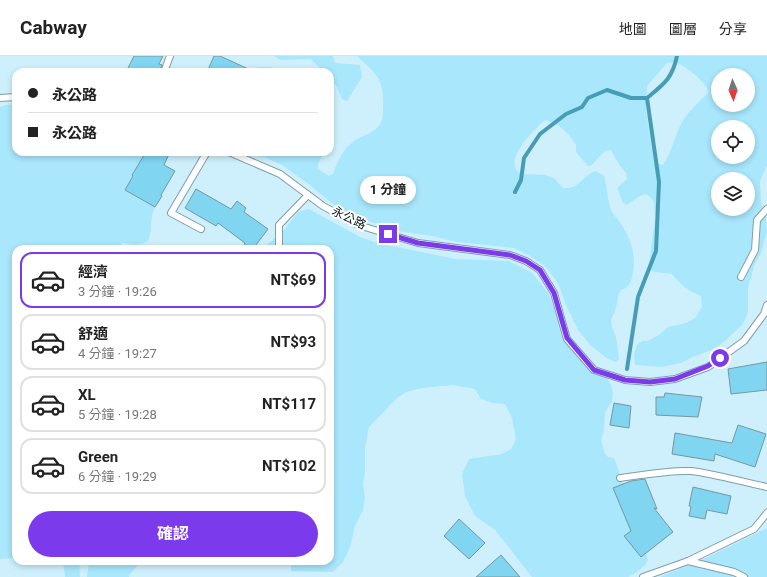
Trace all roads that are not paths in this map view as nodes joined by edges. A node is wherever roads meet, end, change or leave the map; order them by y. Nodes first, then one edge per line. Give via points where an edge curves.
1 (170, 56) edge
2 (166, 68) edge
3 (12, 97) edge
4 (0, 98) edge
5 (205, 156) edge
6 (238, 156) edge
7 (308, 195) junction
8 (767, 209) edge
9 (201, 229) dead end
10 (279, 245) edge
11 (741, 277) dead end
12 (767, 305) edge
13 (620, 478) dead end
14 (767, 487) edge
15 (767, 513) edge
16 (688, 561) junction
17 (643, 577) edge
18 (744, 577) edge

1 - 2 lane
3 - 4 lane
5 - 9 lane via 171,213
6 - 7 lane, 永公路 via 280,174
7 - 10 lane via 279,226
7 - 12 lane, 永公路 via 358,225 418,243 510,255 526,261 540,270 554,293 567,338 594,370 625,380 650,382 675,379 708,366 744,341 764,314
8 - 11 lane via 757,220 755,250
13 - 14 lane via 690,471
15 - 16 lane via 754,529
16 - 17 lane
16 - 18 lane via 734,572

